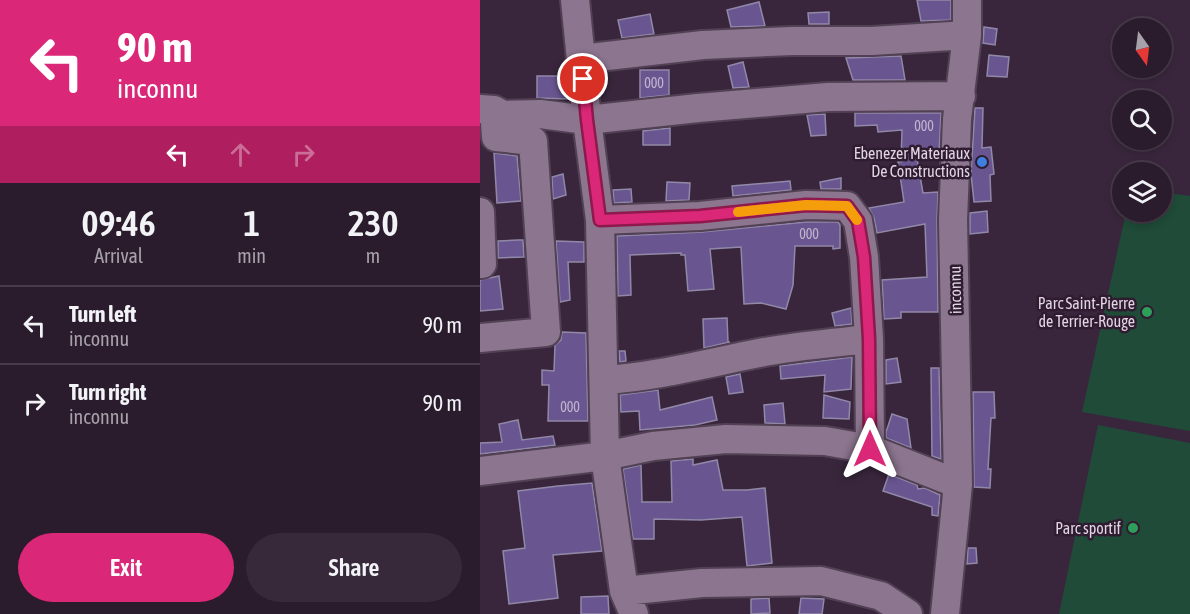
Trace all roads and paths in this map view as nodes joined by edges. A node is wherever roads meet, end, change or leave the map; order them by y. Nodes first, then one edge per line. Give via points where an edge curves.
1 (575, 0) edge
2 (967, 0) edge
3 (967, 35) junction
4 (581, 59) junction
5 (961, 96) junction
6 (487, 110) edge
7 (587, 120) junction
8 (480, 212) edge
9 (600, 220) junction
10 (482, 264) dead end
11 (480, 338) edge
12 (869, 339) junction
13 (604, 380) junction
14 (870, 449) junction
15 (605, 456) junction
16 (480, 471) edge
17 (958, 484) junction
18 (629, 602) edge
19 (908, 614) edge
20 (945, 614) edge

1 - 4 street
2 - 3 street, inconnu
3 - 4 street via 703,45
3 - 5 street, inconnu
4 - 7 street
5 - 7 street via 828,97
5 - 17 street, inconnu via 953,220
6 - 7 street via 503,115 540,114
6 - 11 street via 496,137 533,141 546,332
7 - 9 street
8 - 10 street
9 - 12 street via 700,216 806,205 847,206 858,221 864,257
9 - 13 street
12 - 13 street via 795,347
12 - 14 street
13 - 15 street
14 - 15 street via 825,441 726,439 653,446
14 - 17 street
15 - 16 street
15 - 18 street
17 - 20 street, inconnu
18 - 19 street via 702,583 821,581 881,596

